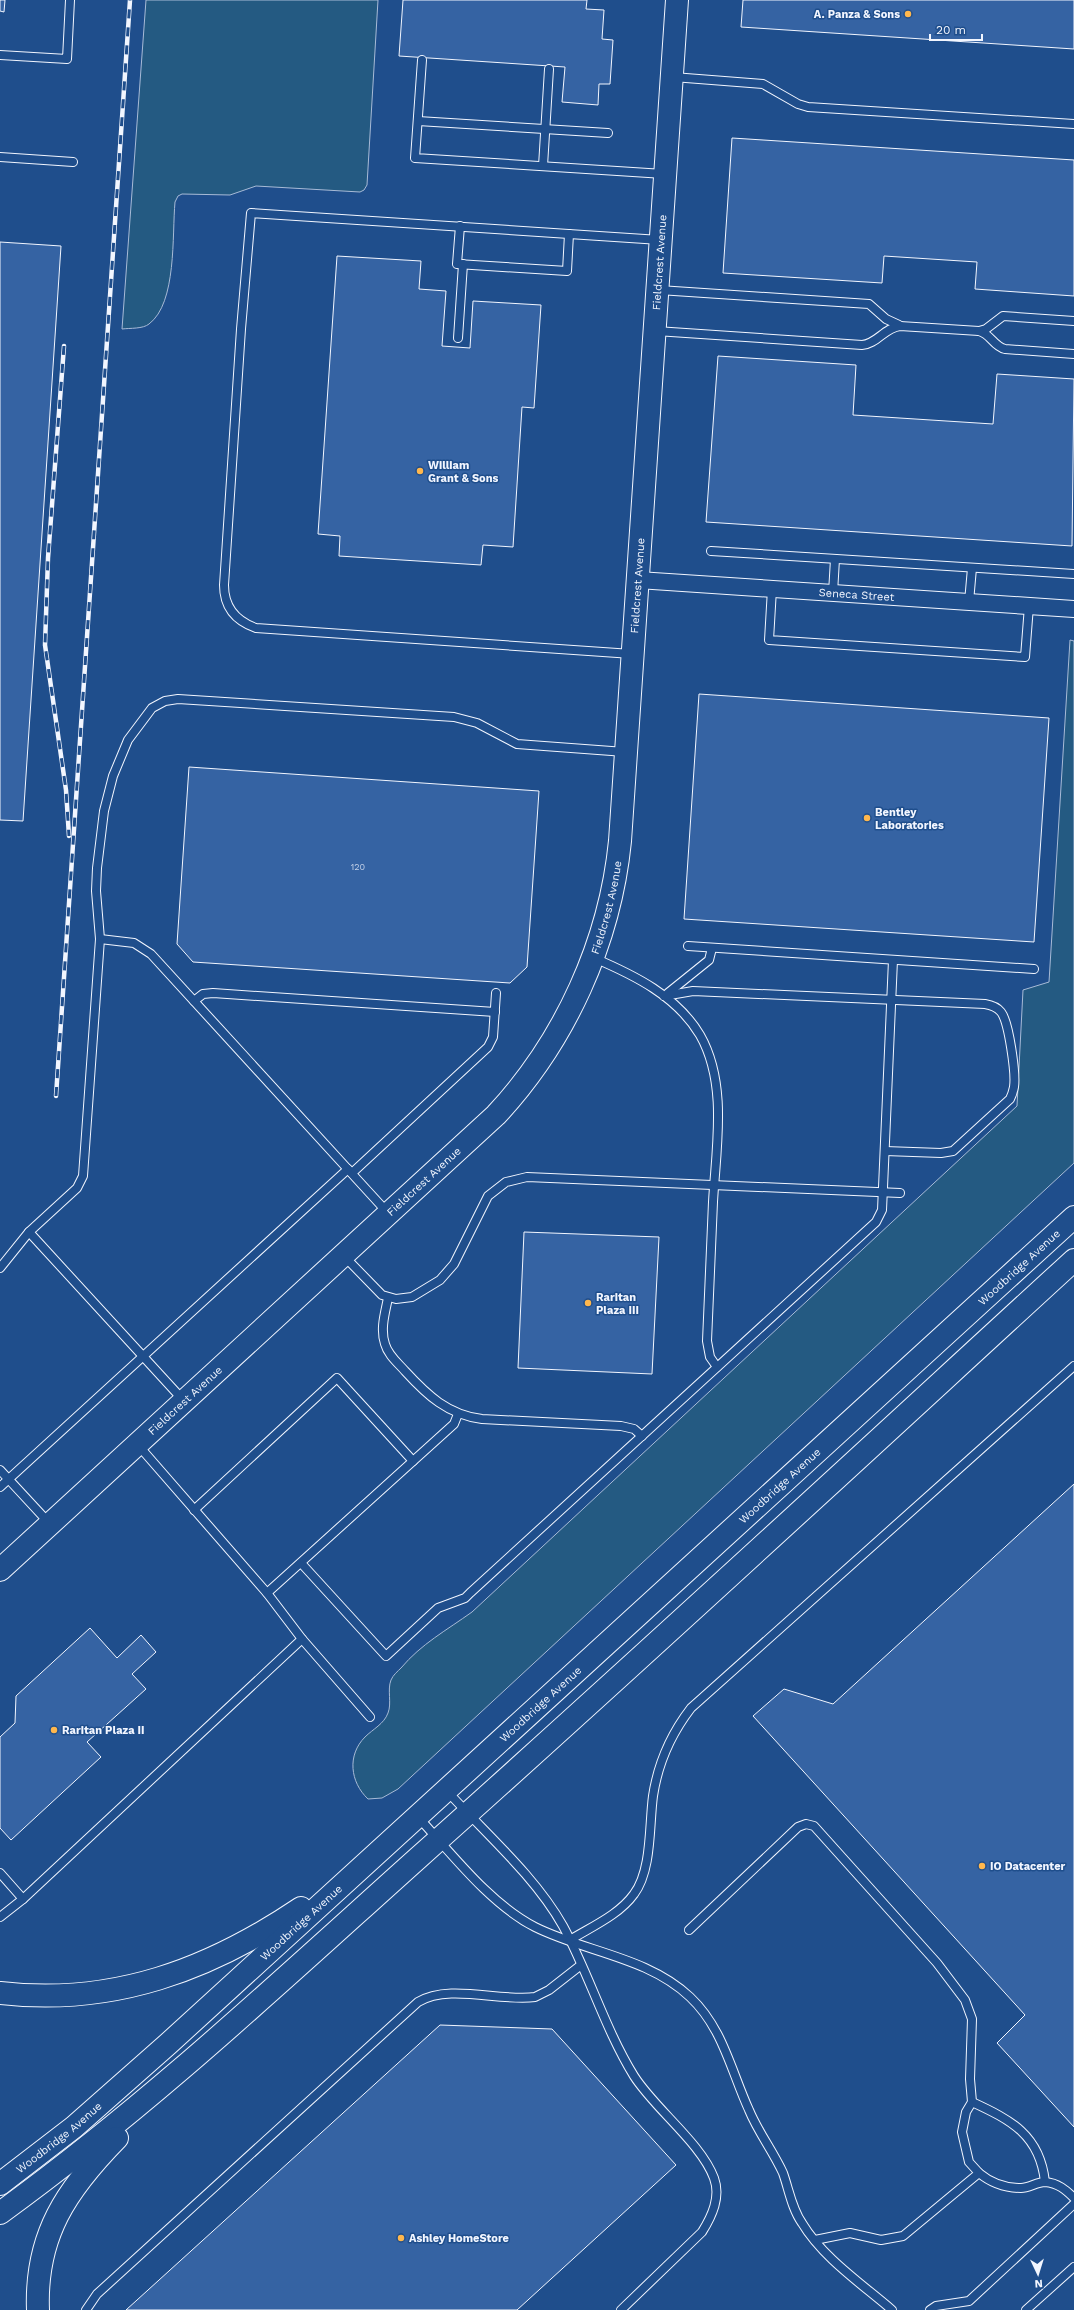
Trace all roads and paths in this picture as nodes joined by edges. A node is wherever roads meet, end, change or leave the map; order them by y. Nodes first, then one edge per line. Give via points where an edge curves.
1 (70, 0) edge
2 (677, 0) edge
3 (0, 55) edge
4 (422, 60) dead end
5 (550, 69) dead end
6 (672, 77) junction
7 (418, 121) junction
8 (1074, 124) edge
9 (546, 129) junction
10 (608, 133) dead end
11 (0, 157) edge
12 (73, 162) dead end
13 (543, 166) junction
14 (666, 174) junction
15 (460, 226) junction
16 (569, 234) junction
17 (661, 240) junction
18 (463, 264) junction
19 (658, 290) junction
20 (1074, 321) edge
21 (900, 326) junction
22 (655, 331) junction
23 (979, 331) junction
24 (458, 338) dead end
25 (1074, 354) edge
26 (711, 551) dead end
27 (835, 559) junction
28 (972, 568) junction
29 (1074, 574) edge
30 (638, 580) junction
31 (772, 589) junction
32 (833, 593) junction
33 (970, 602) junction
34 (1028, 606) junction
35 (1074, 609) edge
36 (633, 654) junction
37 (627, 752) junction
38 (100, 939) junction
39 (688, 946) dead end
40 (712, 948) junction
41 (592, 957) junction
42 (893, 960) junction
43 (1034, 969) dead end
44 (496, 993) dead end
45 (664, 996) junction
46 (892, 1000) junction
47 (194, 1001) junction
48 (495, 1012) junction
49 (885, 1151) junction
50 (350, 1171) junction
51 (714, 1185) junction
52 (883, 1193) junction
53 (900, 1193) dead end
54 (389, 1214) junction
55 (1074, 1218) edge
56 (29, 1232) junction
57 (344, 1256) junction
58 (1074, 1260) edge
59 (0, 1268) edge
60 (388, 1298) junction
61 (144, 1356) junction
62 (1074, 1366) edge
63 (717, 1367) junction
64 (184, 1401) junction
65 (458, 1414) junction
66 (642, 1436) junction
67 (137, 1444) junction
68 (413, 1461) junction
69 (0, 1470) edge
70 (9, 1479) junction
71 (0, 1488) edge
72 (194, 1510) junction
73 (50, 1524) junction
74 (301, 1563) junction
75 (0, 1570) edge
76 (267, 1593) junction
77 (302, 1639) junction
78 (370, 1717) dead end
79 (446, 1791) junction
80 (468, 1814) junction
81 (418, 1817) junction
82 (439, 1839) junction
83 (389, 1843) junction
84 (0, 1873) edge
85 (23, 1899) junction
86 (0, 1918) edge
87 (689, 1930) dead end
88 (570, 1940) junction
89 (581, 1965) junction
90 (0, 1993) edge
91 (229, 2028) junction
92 (972, 2102) junction
93 (979, 2173) junction
94 (1045, 2182) junction
95 (0, 2184) edge
96 (1074, 2198) edge
97 (1074, 2204) edge
98 (0, 2213) edge
99 (815, 2240) junction
100 (1074, 2267) edge
101 (954, 2304) junction
102 (38, 2310) edge
103 (86, 2310) edge
104 (621, 2310) edge
105 (892, 2310) edge
106 (930, 2310) edge
107 (962, 2310) edge
108 (1026, 2310) edge

1 - 3 lane via 66,59
2 - 6 main road, Fieldcrest Avenue
4 - 7 lane
5 - 9 lane
6 - 8 lane via 762,84 808,107
6 - 14 main road, Fieldcrest Avenue
7 - 9 lane
7 - 13 lane via 415,158
9 - 10 lane
9 - 13 lane
11 - 12 lane
13 - 14 lane
14 - 17 main road, Fieldcrest Avenue
15 - 16 lane
15 - 18 lane via 457,264
15 - 36 lane via 252,213 241,330 224,585 228,606 243,622 264,629
16 - 17 lane
16 - 18 lane via 566,271
17 - 19 main road, Fieldcrest Avenue
18 - 24 lane
19 - 21 lane via 869,304 886,319
19 - 22 main road, Fieldcrest Avenue
20 - 23 lane via 1003,316 986,329
21 - 22 lane via 889,328 870,343 862,345
21 - 23 lane
22 - 30 main road, Fieldcrest Avenue
23 - 25 lane via 987,334 997,346 1005,349
26 - 27 lane
27 - 28 lane
27 - 32 lane
28 - 29 lane
28 - 33 lane
30 - 31 street, Seneca Street
30 - 36 main road, Fieldcrest Avenue
31 - 32 street, Seneca Street
31 - 34 lane via 769,640 1025,657
32 - 33 street, Seneca Street
33 - 34 street, Seneca Street
34 - 35 street, Seneca Street
36 - 37 main road, Fieldcrest Avenue
37 - 38 lane via 517,744 477,723 454,717 178,699 165,701 152,708 128,740 110,787 97,868 96,896
37 - 41 main road, Fieldcrest Avenue via 617,871 606,918
38 - 47 lane via 134,943 146,949
38 - 56 lane via 83,1176 77,1188
39 - 40 lane
40 - 42 lane
40 - 45 lane via 711,956 706,963
41 - 45 lane via 628,973
41 - 54 main road, Fieldcrest Avenue via 560,1028 512,1098 479,1132
42 - 43 lane
42 - 46 lane
44 - 48 lane
45 - 46 lane via 693,991
45 - 51 lane via 694,1026 711,1063 718,1107
46 - 49 lane
46 - 49 lane via 985,1004 996,1008 1006,1023 1014,1087 1006,1104 953,1151
47 - 48 lane via 203,994 213,994
47 - 50 lane
48 - 50 lane via 493,1037 484,1053
49 - 52 lane
50 - 54 lane
50 - 61 lane
51 - 52 lane
51 - 60 lane via 534,1177 513,1179 499,1185 488,1196 460,1254 440,1280 412,1297
51 - 63 lane via 707,1341 710,1357
52 - 53 lane
52 - 63 lane via 879,1219
54 - 57 main road, Fieldcrest Avenue
55 - 79 main road, Woodbridge Avenue
56 - 59 lane
56 - 61 lane
57 - 60 lane via 377,1292
57 - 64 main road, Fieldcrest Avenue
58 - 80 main road
60 - 65 lane via 383,1337 390,1355 430,1398
61 - 64 lane
61 - 70 lane
62 - 88 lane via 692,1708 677,1726 661,1764 653,1795 645,1868 639,1886 634,1895 617,1911
63 - 66 lane
64 - 67 main road, Fieldcrest Avenue
65 - 66 lane via 482,1419 615,1425 634,1429
65 - 68 lane via 454,1424
66 - 74 lane via 464,1598 438,1608 386,1656
67 - 72 lane
67 - 73 main road, Fieldcrest Avenue
68 - 72 lane via 337,1378
68 - 74 lane
69 - 70 lane
70 - 71 lane
70 - 73 lane
72 - 76 lane
73 - 75 main road, Fieldcrest Avenue
74 - 76 lane
76 - 77 lane
77 - 78 lane
77 - 85 lane
79 - 80 lane
79 - 81 main road, Woodbridge Avenue
80 - 82 main road
80 - 88 lane via 543,1897
81 - 82 lane
81 - 83 main road, Woodbridge Avenue
82 - 88 lane via 486,1889 513,1913 535,1927
82 - 91 main road
83 - 90 main road via 324,1893 263,1933 191,1968 137,1985 98,1992 43,1996
83 - 95 main road, Woodbridge Avenue via 98,2107
84 - 85 lane
85 - 86 lane
87 - 92 lane via 798,1827 806,1824 814,1826 937,1963 965,2000 972,2018
88 - 89 lane
88 - 99 lane via 617,1957 669,1981 690,1997 709,2019 722,2039 749,2112 780,2168 797,2214
89 - 103 lane via 536,1997 444,1994 426,1997 418,2002 97,2294
89 - 104 lane via 635,2077 704,2159 717,2188 714,2209 702,2232
91 - 98 main road via 111,2128
91 - 102 main road via 118,2137 70,2191 56,2218 46,2246 40,2274
92 - 93 lane via 966,2112 962,2132 969,2162
92 - 94 lane via 1005,2117 1029,2139 1040,2157
93 - 94 lane via 1001,2186 1022,2188
93 - 99 lane via 903,2236 881,2240 850,2232
94 - 96 lane via 1064,2188
97 - 101 lane via 969,2301
99 - 105 lane via 836,2262
100 - 108 lane
101 - 106 lane via 936,2306
101 - 107 lane

